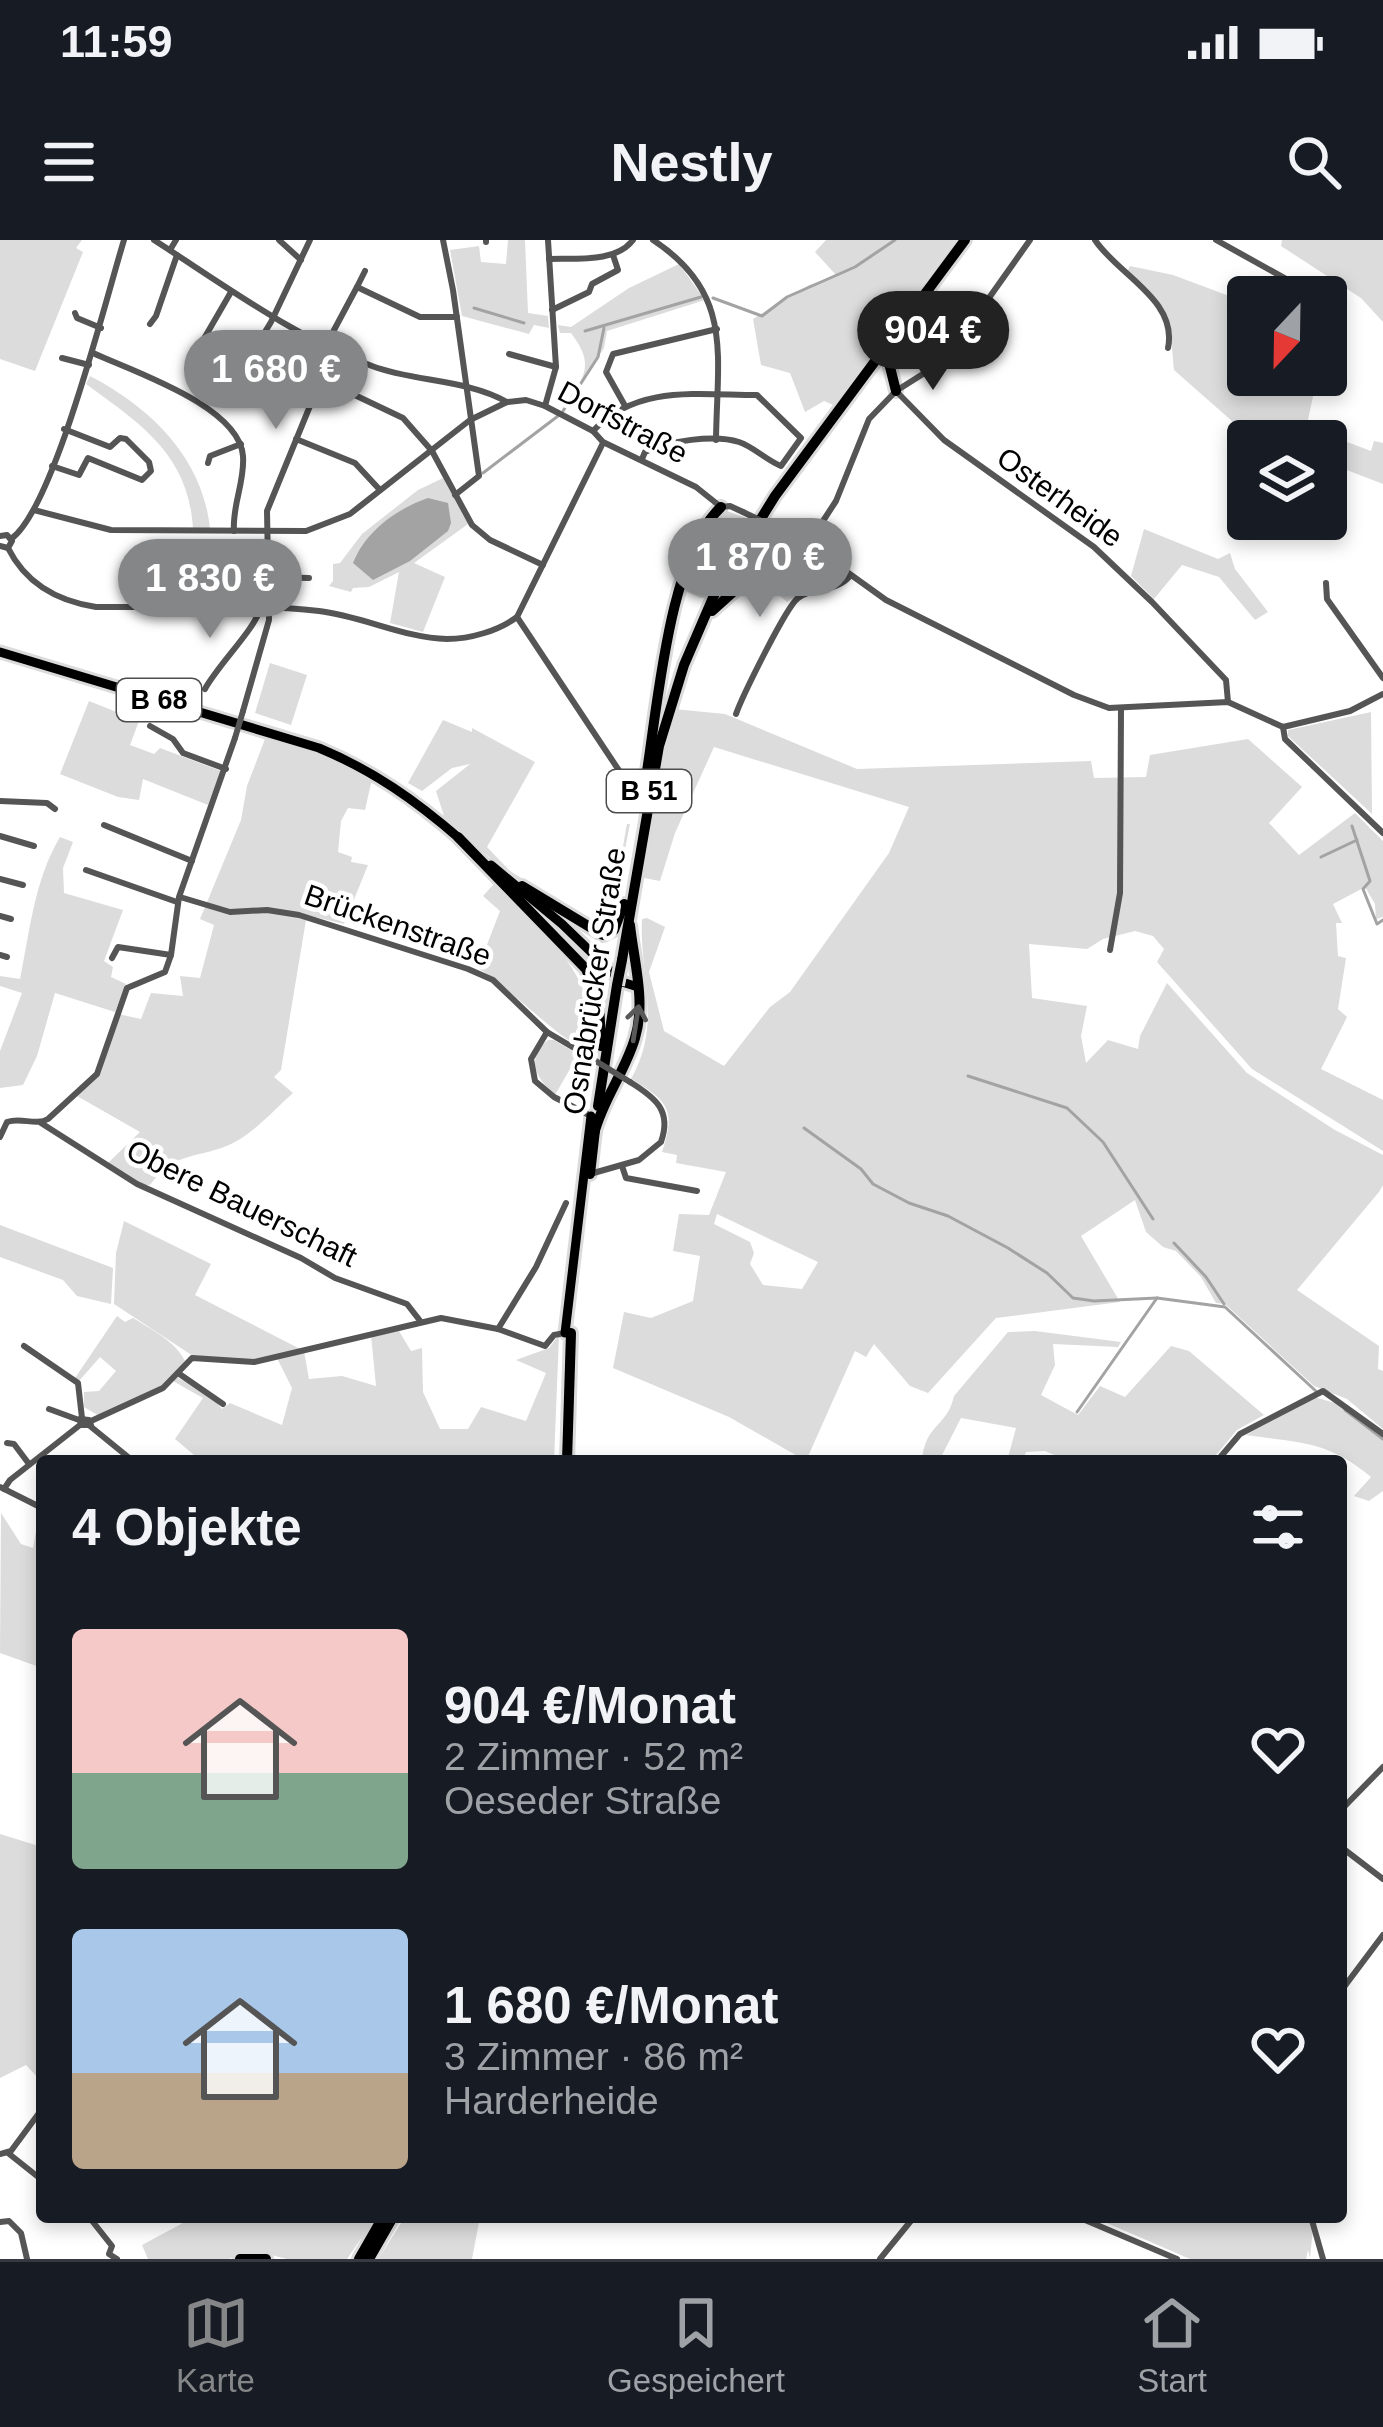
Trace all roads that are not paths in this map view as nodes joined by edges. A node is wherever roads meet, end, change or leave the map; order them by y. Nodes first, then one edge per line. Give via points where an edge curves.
1 (124, 240) edge
2 (154, 240) edge
3 (176, 240) edge
4 (279, 240) edge
5 (310, 240) edge
6 (443, 240) edge
7 (548, 240) edge
8 (633, 240) edge
9 (652, 240) edge
10 (962, 240) edge
11 (1030, 240) edge
12 (1095, 240) edge
13 (1216, 240) edge
14 (173, 253) junction
15 (613, 255) junction
16 (302, 260) junction
17 (549, 260) junction
18 (365, 271) dead end
19 (1281, 276) edge
20 (357, 287) junction
21 (232, 291) junction
22 (919, 302) junction
23 (552, 310) junction
24 (75, 313) dead end
25 (273, 317) junction
26 (458, 317) junction
27 (150, 324) dead end
28 (101, 328) junction
29 (717, 329) junction
30 (326, 345) junction
31 (1168, 348) dead end
32 (340, 351) junction
33 (92, 353) junction
34 (509, 354) dead end
35 (62, 358) dead end
36 (190, 361) dead end
37 (88, 364) junction
38 (556, 368) junction
39 (242, 370) dead end
40 (321, 379) junction
41 (465, 388) junction
42 (896, 391) junction
43 (716, 395) junction
44 (507, 402) junction
45 (625, 405) junction
46 (545, 406) junction
47 (470, 420) junction
48 (64, 429) junction
49 (593, 431) junction
50 (296, 439) junction
51 (716, 440) junction
52 (603, 442) junction
53 (241, 444) junction
54 (432, 451) junction
55 (642, 459) junction
56 (208, 463) dead end
57 (51, 466) junction
58 (695, 487) junction
59 (380, 490) junction
60 (455, 495) junction
61 (34, 511) junction
62 (716, 512) junction
63 (820, 529) junction
64 (234, 531) junction
65 (265, 531) junction
66 (0, 536) edge
67 (11, 538) junction
68 (808, 544) junction
69 (4, 547) edge
70 (830, 561) junction
71 (543, 565) junction
72 (685, 567) junction
73 (723, 568) junction
74 (267, 577) junction
75 (849, 577) junction
76 (309, 578) dead end
77 (1326, 583) dead end
78 (264, 609) junction
79 (517, 617) junction
80 (699, 628) junction
81 (0, 652) edge
82 (1383, 678) edge
83 (205, 689) dead end
84 (1383, 694) edge
85 (1228, 702) junction
86 (1121, 710) junction
87 (736, 714) dead end
88 (151, 726) dead end
89 (1282, 727) junction
90 (226, 769) junction
91 (621, 780) dead end
92 (644, 785) junction
93 (0, 800) edge
94 (55, 809) dead end
95 (104, 825) dead end
96 (1383, 833) edge
97 (0, 836) edge
98 (458, 837) junction
99 (34, 847) dead end
100 (192, 862) junction
101 (86, 870) dead end
102 (0, 879) edge
103 (23, 885) dead end
104 (522, 886) junction
105 (178, 900) junction
106 (626, 907) junction
107 (0, 916) edge
108 (11, 919) dead end
109 (1110, 950) dead end
110 (171, 955) junction
111 (112, 958) dead end
112 (615, 982) junction
113 (638, 984) junction
114 (547, 1031) junction
115 (602, 1046) junction
116 (591, 1116) junction
117 (41, 1123) junction
118 (594, 1134) junction
119 (0, 1137) edge
120 (622, 1166) junction
121 (590, 1174) junction
122 (686, 1176) dead end
123 (681, 1188) junction
124 (697, 1191) dead end
125 (566, 1203) dead end
126 (421, 1322) junction
127 (498, 1329) junction
128 (568, 1333) junction
129 (25, 1346) dead end
130 (178, 1373) junction
131 (223, 1404) dead end
132 (49, 1409) dead end
133 (84, 1422) junction
134 (1383, 1435) edge
135 (7, 1443) dead end
136 (43, 1455) edge
137 (125, 1455) edge
138 (564, 1455) edge
139 (1222, 1455) edge
140 (36, 1460) edge
141 (30, 1465) junction
142 (2, 1488) edge
143 (36, 1505) edge
144 (1383, 1767) edge
145 (1347, 1804) edge
146 (1347, 1852) edge
147 (1383, 1879) edge
148 (1383, 1935) edge
149 (1347, 1983) edge
150 (36, 2116) edge
151 (4, 2154) edge
152 (36, 2176) edge
153 (0, 2222) edge
154 (94, 2223) edge
155 (381, 2223) edge
156 (387, 2223) edge
157 (909, 2223) edge
158 (1092, 2223) edge
159 (1313, 2223) edge
160 (376, 2238) junction
161 (111, 2257) edge
162 (27, 2259) edge
163 (240, 2259) edge
164 (266, 2259) edge
165 (356, 2259) edge
166 (370, 2259) edge
167 (880, 2259) edge
168 (1177, 2259) edge
169 (1323, 2259) edge

1 - 28 street
2 - 14 street, Dorfstraße
3 - 14 street
4 - 16 street
5 - 16 street
6 - 26 street
7 - 17 street
8 - 15 street
9 - 29 street via 700,283
10 - 22 highway, Osnabrücker Straße / B 51
10 - 73 highway, Osnabrücker Straße / B 51
11 - 42 street via 945,360
12 - 31 street via 1165,315
13 - 19 street
14 - 21 street, Dorfstraße
14 - 27 street
15 - 17 street
15 - 23 street via 619,270
16 - 25 street
17 - 23 street
18 - 20 street
20 - 26 street via 425,319
20 - 30 street
21 - 25 street, Dorfstraße
21 - 36 street
22 - 42 highway via 892,346
22 - 80 highway, Osnabrücker Straße / B 51 via 754,526
23 - 38 street
24 - 28 street
25 - 30 street, Dorfstraße
25 - 39 street
26 - 41 street
28 - 33 street
29 - 43 street
29 - 45 street via 613,354 606,372
30 - 32 street, Dorfstraße
32 - 40 street
32 - 41 street, Dorfstraße
33 - 37 street
33 - 53 street via 217,414
34 - 38 street
35 - 37 street
37 - 48 street
38 - 46 street
40 - 50 street
40 - 54 street via 391,409
41 - 44 street, Dorfstraße
41 - 47 street
42 - 63 street via 869,419
42 - 85 street, Osterheide via 946,442 1078,533 1126,577 1226,680
43 - 45 street
43 - 51 street
43 - 51 street via 757,395 801,438 781,466 738,442
44 - 46 street, Dorfstraße
44 - 47 street
45 - 49 street
46 - 49 street, Dorfstraße
47 - 54 street
47 - 60 street via 478,476
48 - 57 street
48 - 57 street via 110,447 127,439 152,471 142,480 88,458 79,475
49 - 52 street, Dorfstraße
50 - 59 street via 355,463
50 - 65 street
51 - 55 street via 657,447
52 - 55 street, Dorfstraße
52 - 71 street
53 - 56 street
53 - 64 street
54 - 59 street
54 - 60 street
55 - 58 street, Dorfstraße
57 - 61 street
58 - 62 street, Dorfstraße
58 - 62 street
59 - 65 street via 326,525
60 - 71 street via 490,540
61 - 64 street via 111,530
61 - 67 street
62 - 68 street, bridge via 730,506
62 - 72 highway
63 - 68 street
63 - 70 street
64 - 65 street
65 - 74 street
66 - 67 street
67 - 69 street
68 - 70 street
68 - 80 highway via 729,593
69 - 78 street via 35,583 74,604
70 - 75 street
71 - 79 street
72 - 73 highway via 689,584 702,590
72 - 92 highway
73 - 92 highway, Osnabrücker Straße / B 51 via 673,681
74 - 76 street
74 - 78 street
75 - 86 street via 1074,695
75 - 87 street via 788,607
77 - 82 street via 1327,599
78 - 79 street via 335,613 451,639
78 - 83 street
78 - 90 street, bridge via 265,641
79 - 91 street
80 - 106 highway, Osnabrücker Straße / B 51 via 659,746
81 - 98 main road, B 68 via 332,754 398,788
84 - 89 street
85 - 86 street
85 - 89 street
86 - 109 street via 1120,893
88 - 90 street via 183,753
89 - 96 street via 1285,740
90 - 100 street
92 - 106 highway, Osnabrücker Straße / B 51
93 - 94 street
95 - 100 street
97 - 99 street
98 - 104 main road, B 68
98 - 113 main road, B 68 via 622,982
98 - 115 highway, B 68 via 586,969 599,1000
100 - 105 street
101 - 105 street, Brückenstraße
102 - 103 street
104 - 106 highway, B 68 via 603,935
104 - 113 main road, B 68
105 - 110 street
105 - 114 street, Brückenstraße via 299,915 468,969 493,980
106 - 112 highway, Osnabrücker Straße / B 51, bridge
106 - 113 highway
107 - 108 street
110 - 111 street via 118,947
110 - 117 street via 165,972 127,988 97,1074
112 - 115 highway, Osnabrücker Straße / B 51
112 - 118 highway, Osnabrücker Straße / B 51
118 -> 113 highway via 635,1037
114 - 116 street via 531,1059 535,1081
114 - 120 street, Brückenstraße, bridge via 661,1105 662,1142
115 - 116 highway, Osnabrücker Straße / B 51
116 - 128 main road, Osnabrücker Straße / B 51
117 - 119 street via 15,1119
117 - 126 street, Obere Bauerschaft via 137,1184 406,1304
118 - 121 highway, Osnabrücker Straße / B 51
120 - 121 street, Brückenstraße
120 - 123 street via 626,1178
121 - 128 main road, Osnabrücker Straße / B 51
122 - 123 street
123 - 124 street
125 - 127 street
126 - 127 street
126 - 130 street via 254,1361 194,1358
127 - 128 street via 545,1346
128 - 138 highway, Osnabrücker Straße / B 51
129 - 133 street via 77,1383
130 - 131 street
130 - 133 street via 163,1388
132 - 133 street
133 - 136 street
133 - 137 street
134 - 139 street via 1331,1393 1317,1392 1240,1434
135 - 141 street
140 - 141 street
141 - 142 street
142 - 143 street
144 - 145 street
146 - 147 street
148 - 149 street
150 - 151 street
151 - 152 street
153 - 162 street via 21,2233
154 - 161 street
155 - 160 highway
156 - 160 highway
157 - 167 street
158 - 168 street
159 - 169 street
160 - 165 highway
160 - 166 highway
163 - 164 highway

